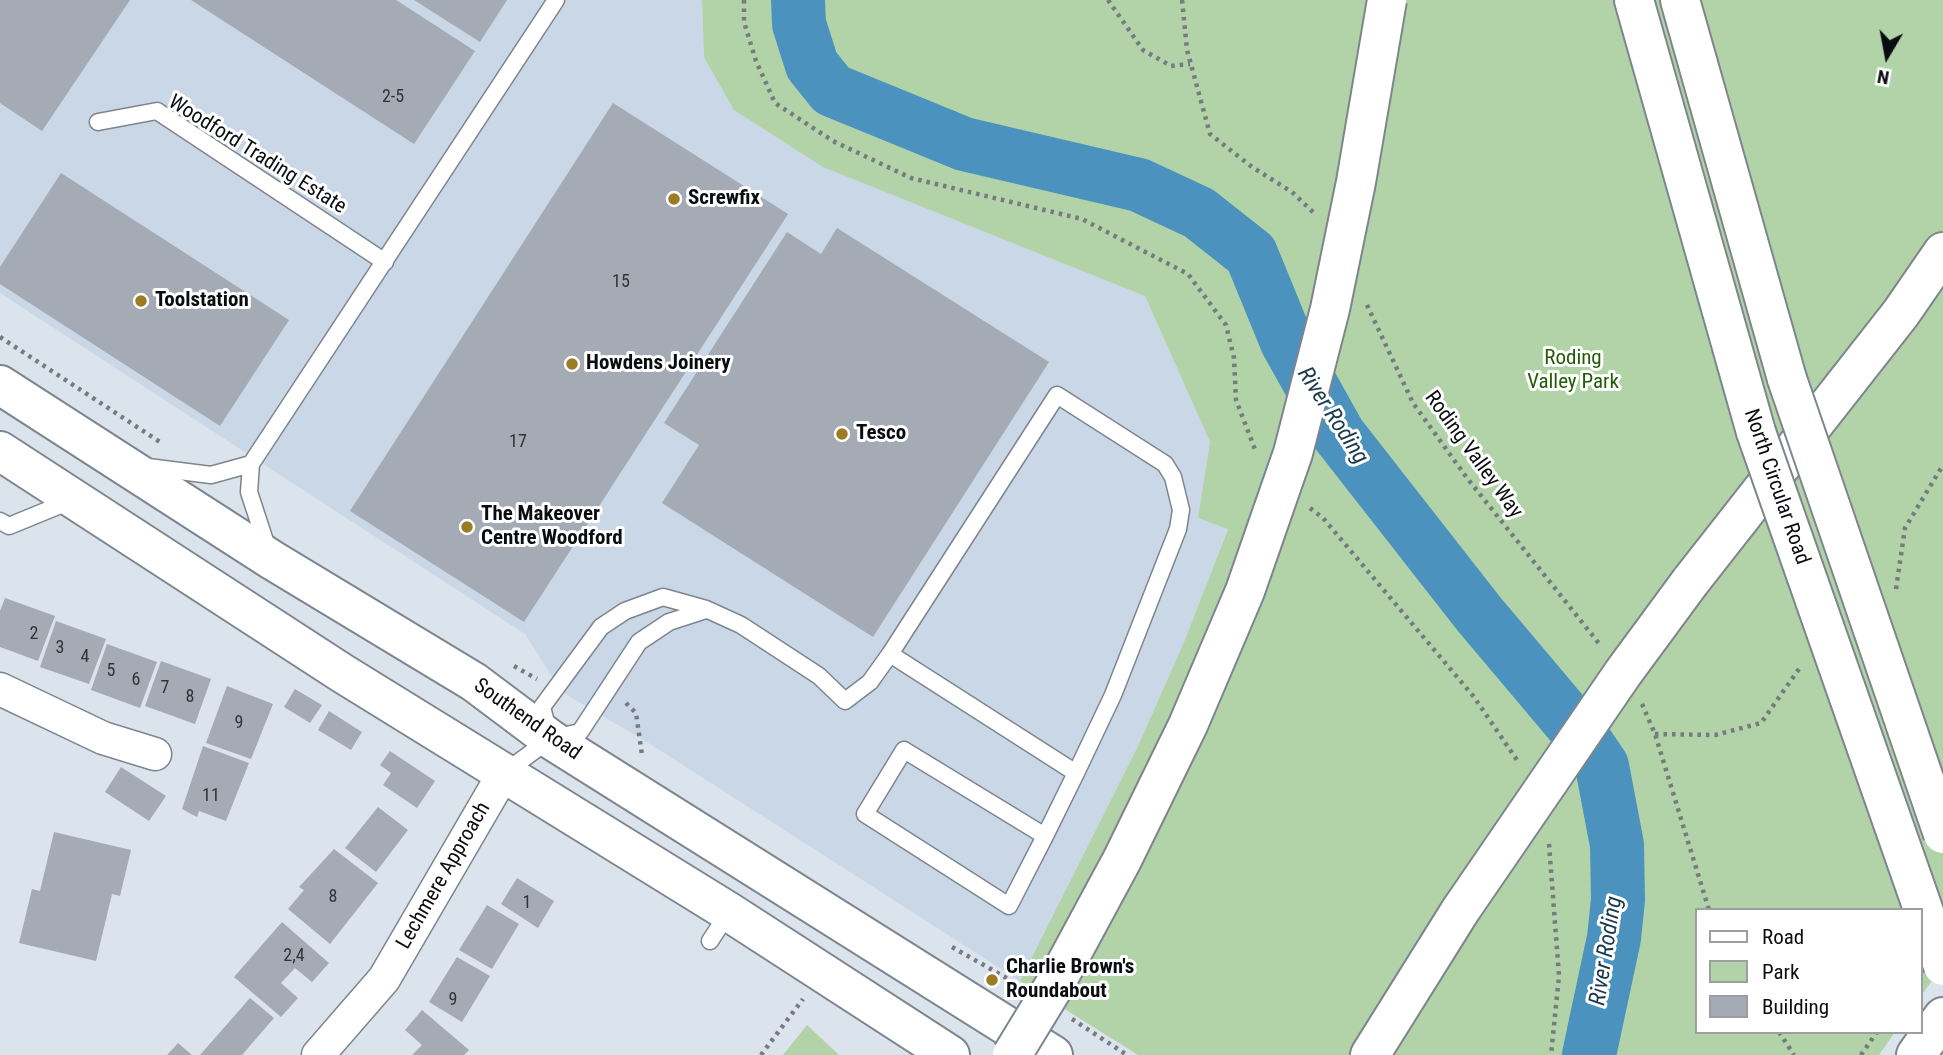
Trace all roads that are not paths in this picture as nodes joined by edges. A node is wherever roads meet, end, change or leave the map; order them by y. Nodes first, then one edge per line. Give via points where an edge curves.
1 (556, 0) edge
2 (1387, 0) edge
3 (1634, 0) edge
4 (1680, 0) edge
5 (98, 122) dead end
6 (1943, 252) edge
7 (385, 262) junction
8 (0, 385) edge
9 (0, 451) edge
10 (118, 461) junction
11 (251, 464) junction
12 (75, 499) junction
13 (3, 529) edge
14 (272, 560) junction
15 (706, 609) junction
16 (890, 654) junction
17 (0, 689) edge
18 (550, 739) junction
19 (155, 754) dead end
20 (504, 773) junction
21 (1076, 773) junction
22 (1943, 834) edge
23 (1045, 836) junction
24 (1943, 967) edge
25 (1943, 1017) edge
26 (318, 1055) edge
27 (950, 1055) edge
28 (1012, 1055) edge
29 (1053, 1055) edge
30 (1370, 1055) edge
31 (1916, 1055) edge

1 - 7 lane
2 - 28 main road, bridge via 1330,309 1293,453 1245,591 1188,725 1122,860
3 - 24 main road, North Circular Road, bridge via 1756,432
4 - 22 main road, bridge via 1787,379
5 - 7 lane, Woodford Trading Estate via 157,111
6 - 30 main road, bridge via 1690,582 1535,800
7 - 11 lane
8 - 10 main road, Southend Road
9 - 12 main road
10 - 11 lane via 211,475
10 - 14 main road, Southend Road
11 - 14 lane via 249,492
12 - 13 lane
12 - 20 main road
14 - 18 main road, Southend Road via 474,682
15 - 16 lane via 741,625 819,677 845,701 870,682
15 - 18 lane via 669,622 639,642 580,732
15 - 18 lane via 663,597 625,611 601,627 542,707
16 - 21 lane
16 - 21 lane via 1056,395 1166,464 1181,510 1178,529
17 - 19 street via 103,738
18 - 20 lane
18 - 29 main road, Southend Road
20 - 26 street, Lechmere Approach via 384,979
20 - 27 main road via 720,926
21 - 23 lane
23 - 23 lane via 1009,906 865,814 904,750
25 - 31 main road

